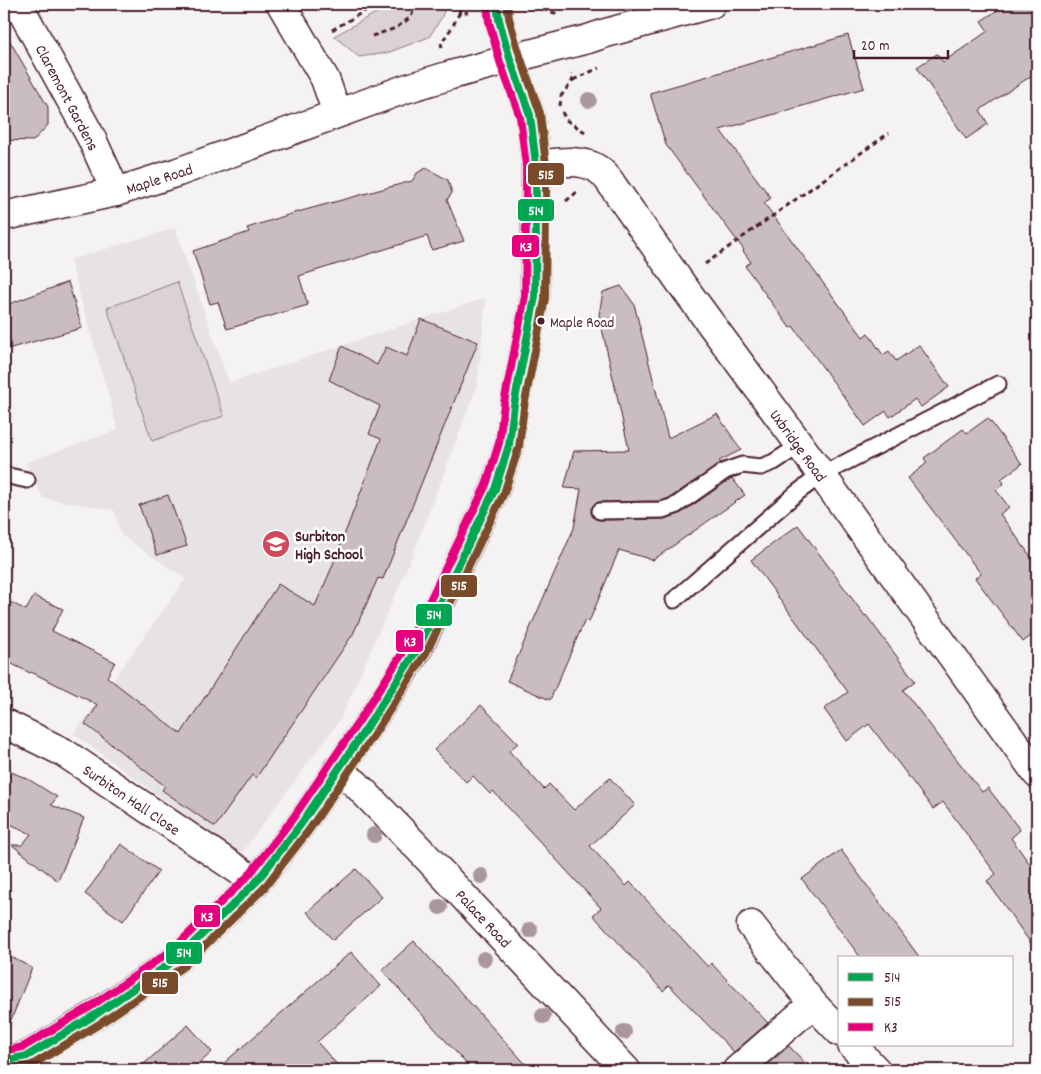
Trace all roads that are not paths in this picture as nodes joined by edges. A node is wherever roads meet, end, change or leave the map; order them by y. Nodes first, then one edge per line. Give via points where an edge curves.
1 (18, 4) edge
2 (282, 4) edge
3 (711, 4) edge
4 (485, 8) edge
5 (510, 59) junction
6 (337, 114) junction
7 (536, 165) junction
8 (116, 192) junction
9 (4, 216) edge
10 (998, 384) dead end
11 (800, 445) junction
12 (821, 475) junction
13 (4, 476) edge
14 (26, 480) dead end
15 (600, 511) dead end
16 (674, 600) dead end
17 (4, 723) edge
18 (338, 770) junction
19 (1037, 774) edge
20 (256, 882) junction
21 (751, 925) dead end
22 (813, 1004) junction
23 (838, 1030) edge
24 (853, 1046) edge
25 (23, 1063) edge
26 (626, 1070) edge
27 (737, 1070) edge
28 (876, 1070) edge

1 - 8 street, Claremont Gardens via 91,137
2 - 6 street via 325,79
3 - 5 street, Maple Road
4 - 5 street via 499,20
5 - 6 street, Maple Road via 405,89
5 - 7 street via 530,115
6 - 8 street, Maple Road
7 - 11 street, Uxbridge Road via 587,164 608,179
7 - 18 street via 535,297 509,445 495,489 418,648
8 - 9 street, Maple Road
10 - 12 lane
11 - 12 street, Uxbridge Road
11 - 15 lane via 774,462 761,466 742,465 725,471 675,506 662,510
12 - 16 lane
12 - 19 street, Uxbridge Road
13 - 14 lane
17 - 20 street, Surbiton Hall Close via 63,752
18 - 20 street
18 - 26 street, Palace Road via 355,783 421,851
20 - 25 street via 178,958
21 - 22 street
22 - 23 street
22 - 27 street
24 - 28 street

